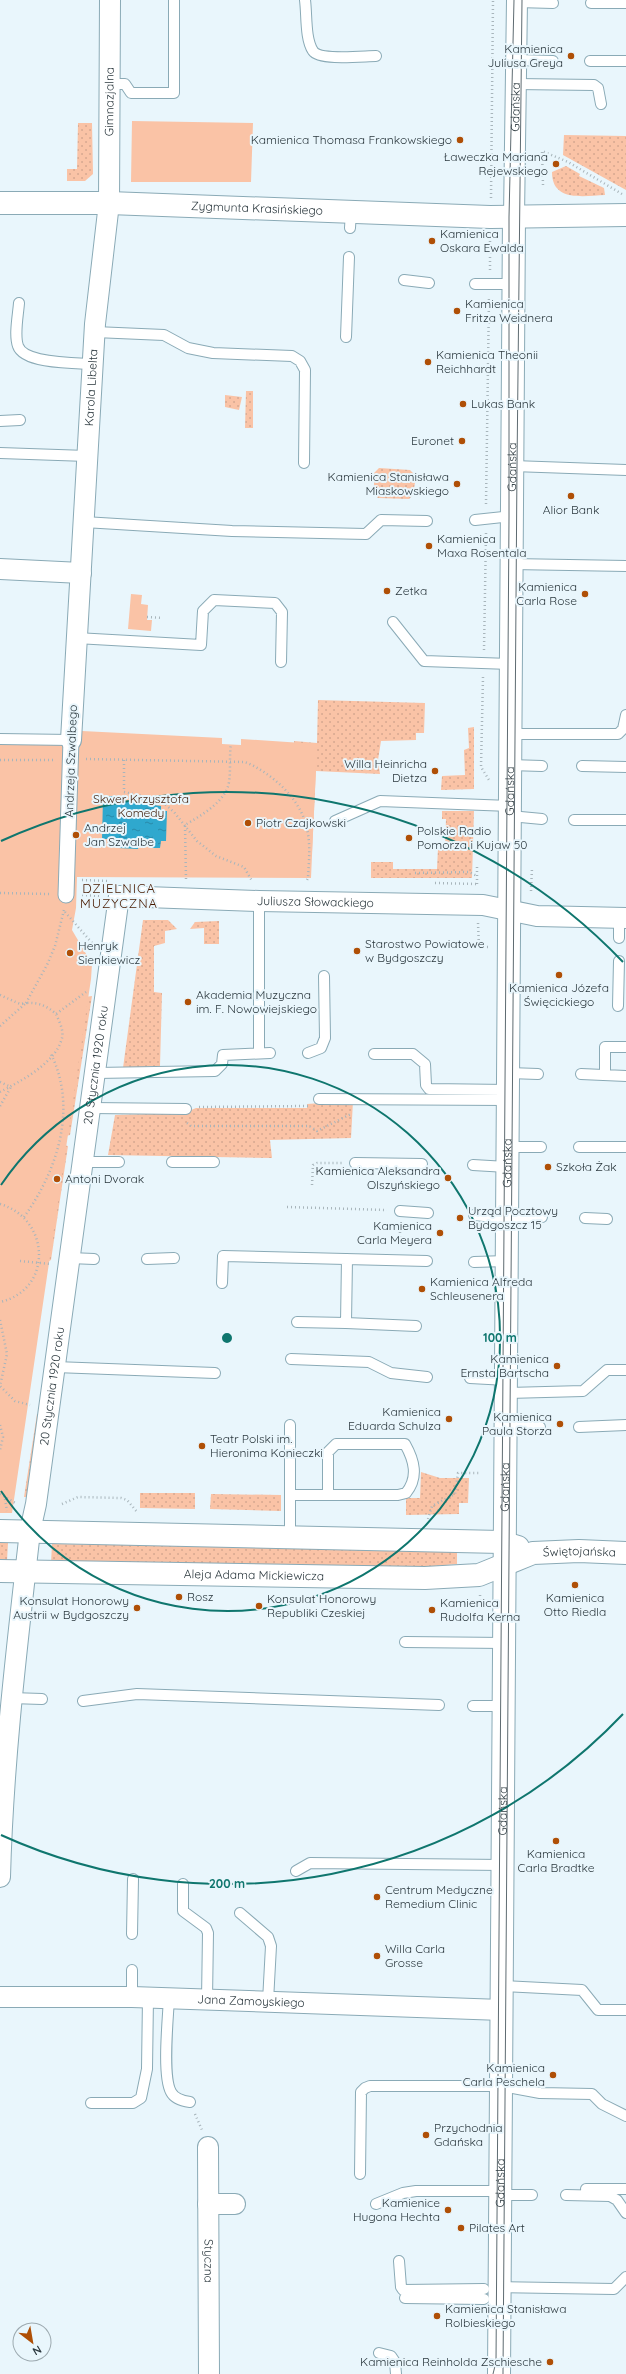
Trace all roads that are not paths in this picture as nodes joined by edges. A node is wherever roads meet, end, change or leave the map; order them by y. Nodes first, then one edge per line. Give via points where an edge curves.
1 (110, 0) edge
2 (174, 0) edge
3 (305, 0) edge
4 (517, 1) edge
5 (554, 3) dead end
6 (591, 3) dead end
7 (626, 3) edge
8 (376, 56) dead end
9 (517, 60) junction
10 (552, 61) dead end
11 (590, 61) dead end
12 (626, 61) edge
13 (110, 84) junction
14 (516, 84) junction
15 (601, 104) dead end
16 (0, 203) edge
17 (109, 203) junction
18 (626, 215) edge
19 (514, 217) junction
20 (349, 256) dead end
21 (404, 280) dead end
22 (429, 283) dead end
23 (475, 284) dead end
24 (513, 284) junction
25 (19, 303) dead end
26 (95, 332) junction
27 (346, 337) dead end
28 (93, 364) junction
29 (20, 420) dead end
30 (0, 421) edge
31 (0, 453) edge
32 (88, 456) junction
33 (304, 463) dead end
34 (513, 466) junction
35 (626, 470) edge
36 (512, 516) junction
37 (475, 520) dead end
38 (427, 521) dead end
39 (84, 522) junction
40 (512, 564) junction
41 (626, 566) edge
42 (0, 569) edge
43 (81, 573) junction
44 (393, 622) dead end
45 (76, 638) junction
46 (281, 662) dead end
47 (511, 664) junction
48 (626, 715) edge
49 (511, 734) junction
50 (0, 739) edge
51 (71, 749) junction
52 (510, 765) junction
53 (542, 766) dead end
54 (582, 766) dead end
55 (626, 767) edge
56 (510, 811) junction
57 (542, 819) dead end
58 (574, 820) dead end
59 (626, 820) edge
60 (335, 821) dead end
61 (119, 896) joint
62 (259, 901) junction
63 (65, 902) road end
64 (509, 912) junction
65 (623, 918) edge
66 (619, 938) dead end
67 (618, 961) dead end
68 (324, 976) dead end
69 (618, 1006) dead end
70 (626, 1047) edge
71 (259, 1052) junction
72 (270, 1053) dead end
73 (308, 1053) dead end
74 (374, 1054) dead end
75 (96, 1072) junction
76 (538, 1074) dead end
77 (581, 1074) dead end
78 (605, 1075) junction
79 (626, 1076) edge
80 (508, 1088) junction
81 (319, 1099) dead end
82 (91, 1108) junction
83 (186, 1109) road end
84 (541, 1147) dead end
85 (579, 1147) dead end
86 (626, 1147) edge
87 (508, 1157) junction
88 (84, 1162) junction
89 (119, 1162) dead end
90 (172, 1162) dead end
91 (214, 1162) dead end
92 (355, 1163) road end
93 (422, 1164) dead end
94 (473, 1165) dead end
95 (400, 1211) road end
96 (428, 1213) dead end
97 (474, 1215) dead end
98 (542, 1217) dead end
99 (507, 1218) junction
100 (585, 1218) dead end
101 (607, 1218) dead end
102 (174, 1258) dead end
103 (94, 1259) dead end
104 (147, 1259) dead end
105 (347, 1259) junction
106 (63, 1261) junction
107 (427, 1261) dead end
108 (507, 1261) junction
109 (474, 1262) dead end
110 (222, 1283) dead end
111 (297, 1322) dead end
112 (346, 1323) junction
113 (416, 1326) dead end
114 (291, 1359) dead end
115 (55, 1368) junction
116 (626, 1370) edge
117 (215, 1373) dead end
118 (427, 1377) dead end
119 (470, 1378) dead end
120 (507, 1386) junction
121 (290, 1425) dead end
122 (626, 1425) edge
123 (506, 1427) junction
124 (540, 1427) dead end
125 (579, 1427) dead end
126 (290, 1495) junction
127 (328, 1495) junction
128 (4, 1523) edge
129 (30, 1531) junction
130 (290, 1538) junction
131 (506, 1542) junction
132 (533, 1553) junction
133 (626, 1553) edge
134 (505, 1564) junction
135 (0, 1571) edge
136 (26, 1571) junction
137 (405, 1642) dead end
138 (505, 1642) junction
139 (12, 1698) junction
140 (42, 1699) dead end
141 (82, 1700) dead end
142 (439, 1705) dead end
143 (473, 1706) dead end
144 (504, 1706) junction
145 (503, 1865) junction
146 (296, 1870) dead end
147 (0, 1877) edge
148 (133, 1879) dead end
149 (182, 1884) dead end
150 (240, 1913) dead end
151 (132, 1934) dead end
152 (132, 1970) dead end
153 (502, 1986) junction
154 (0, 1997) edge
155 (140, 1998) junction
156 (169, 1998) junction
157 (207, 1999) junction
158 (268, 2001) junction
159 (502, 2010) junction
160 (626, 2010) edge
161 (402, 2080) dead end
162 (501, 2083) junction
163 (190, 2102) road end
164 (91, 2103) dead end
165 (626, 2116) edge
166 (208, 2147) road end
167 (360, 2174) dead end
168 (626, 2189) edge
169 (501, 2191) junction
170 (532, 2192) dead end
171 (208, 2204) junction
172 (234, 2204) dead end
173 (376, 2204) dead end
174 (626, 2213) edge
175 (399, 2261) dead end
176 (626, 2278) edge
177 (490, 2292) junction
178 (405, 2298) dead end
179 (379, 2353) dead end
180 (209, 2374) edge
181 (396, 2374) edge
182 (499, 2374) edge

1 - 13 street, Gimnazjalna
2 - 13 lane via 174,93 130,93 125,84
3 - 8 lane via 310,42 314,52 322,57
4 - 5 lane
4 - 9 street, Gdańska
6 - 7 lane
9 - 10 lane
9 - 14 street, Gdańska
11 - 12 lane
13 - 17 street, Gimnazjalna
14 - 15 lane via 594,85 598,88
14 - 19 street, Gdańska
16 - 17 street, Zygmunta Krasińskiego
17 - 19 street, Zygmunta Krasińskiego via 350,220
17 - 26 street, Karola Libelta
18 - 19 street, Zygmunta Krasińskiego
19 - 24 street, Gdańska
20 - 27 lane
21 - 22 lane
23 - 24 lane
24 - 34 street, Gdańska
25 - 28 lane via 18,346 21,353 33,359
26 - 28 street, Karola Libelta
26 - 33 lane via 164,335 188,348 213,353 292,356 300,361 305,370
28 - 32 street, Karola Libelta
29 - 30 lane
31 - 32 lane
32 - 39 street, Karola Libelta
34 - 35 lane
34 - 36 street, Gdańska
36 - 37 lane
36 - 40 street, Gdańska
38 - 39 lane via 381,520 366,534 232,531
39 - 43 street, Karola Libelta
40 - 41 lane
40 - 47 street, Gdańska
42 - 43 street
43 - 45 street, Andrzeja Szwalbego
44 - 47 lane via 424,661
45 - 46 lane via 201,645 203,611 214,600 275,603 282,612
45 - 51 street, Andrzeja Szwalbego
47 - 49 street, Gdańska
48 - 49 lane via 623,729 618,734
49 - 52 street, Gdańska
50 - 51 lane
51 - 63 street, Andrzeja Szwalbego
52 - 53 lane
52 - 56 street, Gdańska
54 - 55 lane
56 - 57 lane
56 - 60 lane via 380,801
56 - 64 street, Gdańska
58 - 59 lane
61 - 62 street, Juliusza Słowackiego
61 - 75 street, 20 Stycznia 1920 roku
62 - 64 street, Juliusza Słowackiego via 483,905
62 - 71 lane
64 - 65 street, Juliusza Słowackiego via 537,916
64 - 80 street, Gdańska
65 - 66 lane
67 - 69 lane
68 - 73 lane via 325,1038 321,1048
70 - 78 lane via 605,1047
71 - 72 lane
71 - 75 lane via 223,1054 222,1064 215,1071
74 - 80 lane via 413,1054 425,1064 426,1085 429,1089
75 - 82 street, 20 Stycznia 1920 roku
76 - 80 lane
77 - 78 lane
78 - 79 lane
80 - 81 lane
80 - 87 street, Gdańska
82 - 83 lane
82 - 88 street, 20 Stycznia 1920 roku
84 - 87 lane
85 - 86 lane
87 - 94 lane
87 - 99 street, Gdańska
88 - 89 lane
88 - 106 street, 20 Stycznia 1920 roku
90 - 91 lane
92 - 93 lane
95 - 96 lane
97 - 99 lane
98 - 99 lane
99 - 108 street, Gdańska
100 - 101 lane
102 - 104 lane
103 - 106 lane
105 - 107 lane
105 - 110 lane via 223,1256
105 - 112 lane
106 - 115 street, 20 Stycznia 1920 roku
108 - 109 lane
108 - 120 street, Gdańska
111 - 112 lane
112 - 113 lane
114 - 118 lane via 369,1362 390,1373
115 - 117 lane
115 - 129 street, 20 Stycznia 1920 roku
116 - 120 lane via 607,1370 583,1391
119 - 120 lane
120 - 123 street, Gdańska
121 - 126 lane
122 - 125 lane
123 - 124 lane
123 - 131 street, Gdańska
126 - 127 lane
126 - 130 lane
127 - 127 lane via 406,1493 413,1485 414,1460 405,1444 336,1444 328,1452
128 - 129 street
129 - 130 street
129 - 136 street, 20 Stycznia 1920 roku
130 - 131 street
131 - 132 street, Świętojańska
131 - 134 street, Gdańska
132 - 133 street, Świętojańska
132 - 134 street, Świętojańska
134 - 136 street, Aleja Adama Mickiewicza via 479,1575 425,1578
134 - 138 street, Gdańska
135 - 136 street, Aleja Adama Mickiewicza
136 - 139 street, 20 Stycznia 1920 roku
137 - 138 lane
138 - 144 street, Gdańska
139 - 140 lane
139 - 147 street, 20 Stycznia 1920 roku via 1,1820
141 - 142 lane via 137,1694
143 - 144 lane
144 - 145 street, Gdańska
145 - 146 lane via 310,1863
145 - 153 street, Gdańska
148 - 151 lane
149 - 157 lane via 182,1910 206,1928 208,1933
150 - 158 lane via 268,1937 271,1946
152 - 155 lane
153 - 159 street, Gdańska
153 - 160 lane via 582,1990 598,2010
154 - 155 street, Jana Zamoyskiego
155 - 156 street, Jana Zamoyskiego
155 - 164 lane via 147,2069 141,2098 133,2103
156 - 157 street, Jana Zamoyskiego
156 - 163 lane via 167,2077 171,2093 183,2101
157 - 158 street, Jana Zamoyskiego
158 - 159 street, Jana Zamoyskiego
159 - 162 street, Gdańska
161 - 162 lane
162 - 165 lane via 540,2093 592,2094 602,2104
162 - 167 lane via 364,2088 361,2092
162 - 169 street, Gdańska
166 - 171 street, Styczna
168 - 174 lane via 566,2192 610,2196 617,2200
169 - 170 lane
169 - 173 lane via 416,2191 402,2193
169 - 177 street, Gdańska
171 - 172 street
171 - 180 street, Styczna
175 - 177 lane via 403,2290
176 - 177 lane via 614,2289
177 - 178 lane
177 - 182 street, Gdańska
179 - 181 lane via 391,2356 395,2362

